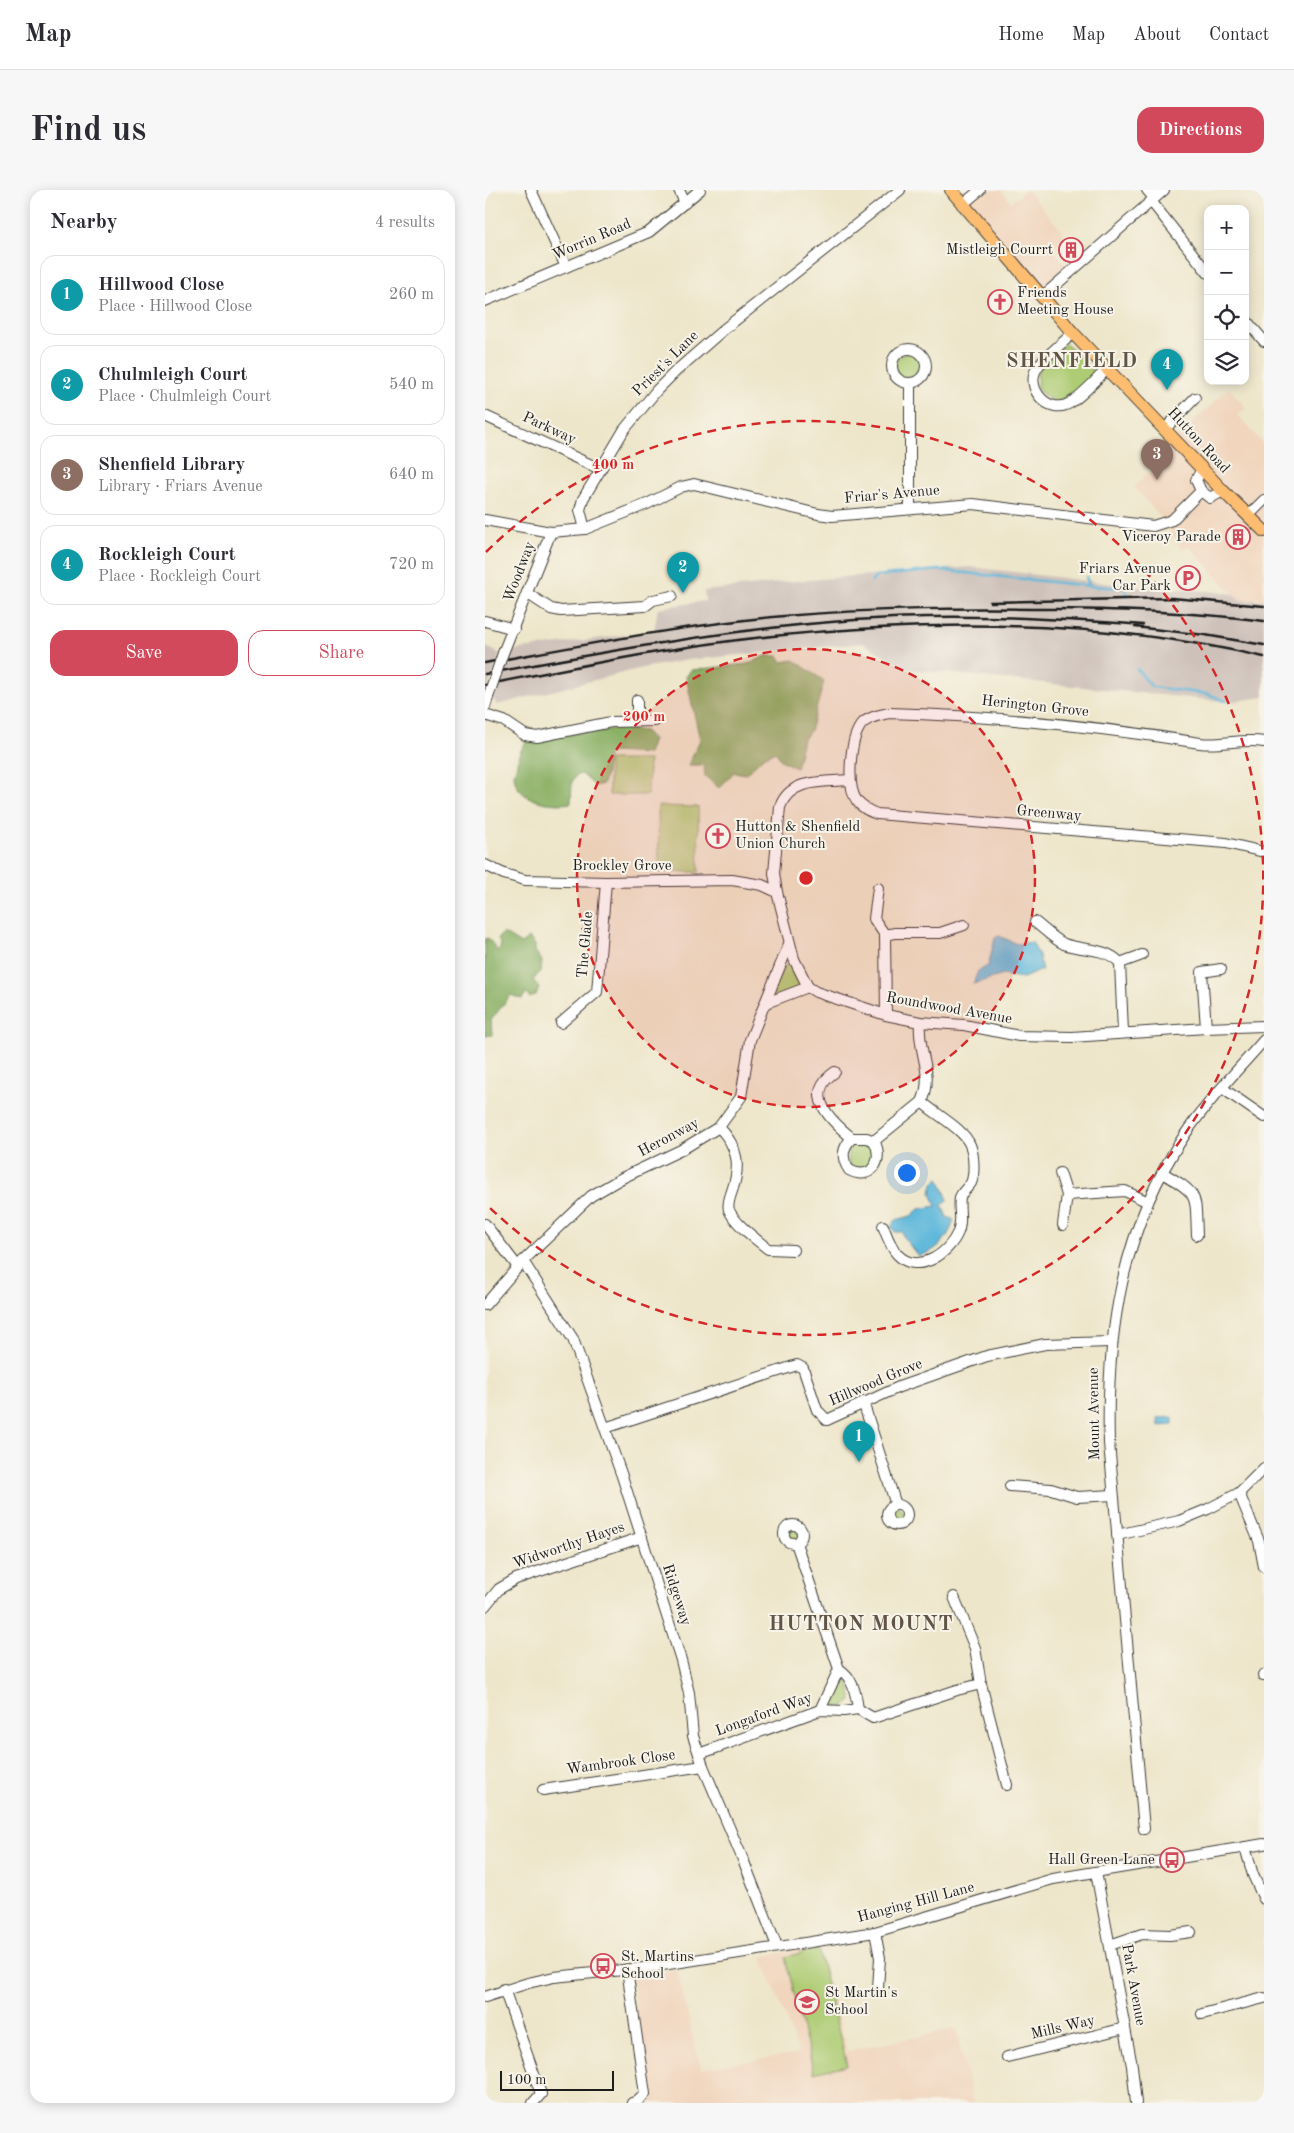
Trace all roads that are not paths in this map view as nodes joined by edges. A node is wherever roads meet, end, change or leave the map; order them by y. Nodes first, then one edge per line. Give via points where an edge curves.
1 (531, 190) edge
2 (679, 190) edge
3 (699, 190) edge
4 (900, 190) edge
5 (951, 190) edge
6 (980, 190) edge
7 (1147, 190) edge
8 (1164, 190) edge
9 (1153, 200) junction
10 (685, 203) junction
11 (963, 205) junction
12 (566, 267) junction
13 (1204, 268) edge
14 (1042, 298) junction
15 (485, 301) edge
16 (1249, 324) edge
17 (1073, 333) junction
18 (1264, 341) edge
19 (1107, 369) junction
20 (910, 384) dead end
21 (1195, 398) dead end
22 (485, 416) edge
23 (1165, 429) junction
24 (600, 469) junction
25 (1202, 469) junction
26 (1201, 491) junction
27 (1223, 491) junction
28 (1264, 500) edge
29 (910, 508) junction
30 (1248, 516) junction
31 (485, 520) edge
32 (585, 530) junction
33 (1264, 531) edge
34 (551, 532) junction
35 (528, 594) junction
36 (672, 596) dead end
37 (485, 621) edge
38 (514, 629) junction
39 (637, 700) dead end
40 (487, 702) edge
41 (485, 715) edge
42 (637, 721) junction
43 (655, 721) dead end
44 (1264, 742) edge
45 (850, 780) junction
46 (1264, 852) edge
47 (485, 865) edge
48 (774, 873) junction
49 (606, 882) junction
50 (762, 885) junction
51 (878, 888) dead end
52 (777, 892) junction
53 (1035, 922) dead end
54 (964, 925) dead end
55 (885, 935) junction
56 (789, 944) junction
57 (1142, 956) dead end
58 (1121, 963) junction
59 (1221, 969) dead end
60 (808, 987) junction
61 (766, 1003) junction
62 (886, 1015) junction
63 (920, 1022) junction
64 (561, 1023) dead end
65 (1264, 1026) edge
66 (1206, 1028) junction
67 (1123, 1032) junction
68 (1264, 1040) edge
69 (835, 1072) dead end
70 (1222, 1088) junction
71 (921, 1102) junction
72 (1264, 1117) edge
73 (719, 1127) junction
74 (852, 1138) junction
75 (874, 1141) junction
76 (1060, 1173) dead end
77 (1163, 1173) junction
78 (1067, 1195) junction
79 (1147, 1202) junction
80 (485, 1224) edge
81 (1063, 1225) dead end
82 (883, 1226) dead end
83 (1197, 1235) dead end
84 (793, 1250) dead end
85 (521, 1264) junction
86 (485, 1305) edge
87 (1111, 1342) junction
88 (863, 1402) junction
89 (605, 1428) junction
90 (1264, 1468) edge
91 (1010, 1486) dead end
92 (1239, 1493) junction
93 (1113, 1495) junction
94 (896, 1505) dead end
95 (1117, 1535) junction
96 (642, 1537) junction
97 (796, 1543) dead end
98 (1264, 1567) edge
99 (953, 1597) dead end
100 (485, 1606) edge
101 (839, 1669) junction
102 (981, 1684) junction
103 (858, 1709) junction
104 (820, 1710) junction
105 (699, 1754) junction
106 (703, 1766) junction
107 (1007, 1785) dead end
108 (543, 1790) dead end
109 (1144, 1829) dead end
110 (1264, 1844) edge
111 (1245, 1847) junction
112 (1096, 1872) junction
113 (1264, 1899) edge
114 (875, 1932) junction
115 (1191, 1932) dead end
116 (1110, 1944) junction
117 (777, 1946) junction
118 (627, 1969) junction
119 (878, 1988) dead end
120 (505, 1990) junction
121 (485, 1997) edge
122 (1264, 1998) edge
123 (1213, 2004) dead end
124 (1224, 2008) junction
125 (1202, 2014) dead end
126 (1216, 2016) dead end
127 (1125, 2028) junction
128 (1007, 2056) dead end
129 (533, 2103) edge
130 (631, 2103) edge
131 (1136, 2103) edge

1 - 12 street
2 - 10 street
3 - 10 street, Worrin Road
4 - 24 street, Priest's Lane via 723,330 677,371 624,430
5 - 11 main road, Hutton Road
6 - 11 street
7 - 9 street
8 - 9 street
9 - 13 street
9 - 14 street
10 - 12 street, Worrin Road via 649,232
11 - 14 main road, Hutton Road
12 - 15 street, Worrin Road
14 - 17 main road, Hutton Road
16 - 18 street
17 - 19 main road, Hutton Road
17 - 19 street via 1037,368 1033,379 1042,400 1051,405 1070,403
19 - 23 main road, Hutton Road
20 - 29 street
21 - 23 street
22 - 24 street, Parkway
23 - 25 main road, Hutton Road
24 - 32 street, Priest's Lane via 581,504
25 - 26 street via 1196,480
25 - 27 main road, Hutton Road
26 - 27 street via 1210,498
26 - 29 street, Friar's Avenue via 1172,520 1159,526 973,504
27 - 30 main road, Hutton Road
28 - 30 street
29 - 32 street, Friar's Avenue via 832,516 694,484
30 - 33 main road, Hutton Road
31 - 34 street
32 - 34 street
34 - 35 street, Woodway
35 - 36 street via 561,611 645,606 653,600
35 - 38 street, Woodway
37 - 38 street
38 - 40 street, Woodway, bridge
39 - 42 street
41 - 42 street via 504,721 525,735 537,737 611,722
42 - 43 street
44 - 45 street, Herington Grove via 1233,740 1211,744 992,718 889,713 862,724 857,733
45 - 46 street, Greenway via 857,801 866,810 877,814 1226,843
45 - 48 street via 812,782 798,786 782,799 777,818
47 - 49 street, Brockley Grove via 525,880
48 - 50 street
48 - 52 street
49 - 50 street, Brockley Grove via 732,880
49 - 64 street, The Glade via 597,992
50 - 52 street, Brockley Grove
51 - 55 street via 874,919
52 - 56 street
53 - 58 street via 1062,943 1107,953
54 - 55 street via 940,933
55 - 62 street
56 - 60 street
56 - 61 street, Heronway
57 - 58 street
58 - 67 street
59 - 66 street via 1202,972
60 - 61 street
60 - 62 street, Roundwood Avenue
61 - 73 street, Heronway via 747,1050 741,1097
62 - 63 street, Roundwood Avenue
63 - 67 street, Roundwood Avenue via 964,1025 1019,1036 1072,1037
63 - 71 street via 919,1036 928,1080
65 - 66 street, Roundwood Avenue
66 - 67 street, Roundwood Avenue
68 - 70 street, Mount Avenue
69 - 74 street via 822,1086 821,1101 833,1123
70 - 72 street
70 - 77 street, Mount Avenue via 1185,1134
71 - 75 street
71 - 82 street via 967,1139 972,1148 973,1171 970,1184 960,1198 962,1217 958,1234 947,1250 920,1264 904,1259 893,1248
73 - 84 street via 733,1144 737,1156 737,1178 728,1205 732,1214 768,1249
73 - 85 street, Heronway via 591,1196
74 - 75 street
74 - 75 street via 844,1149 844,1160 849,1170 862,1174 877,1164 879,1154
76 - 78 street
77 - 79 street, Mount Avenue
77 - 83 street via 1191,1190 1195,1198
78 - 79 street via 1125,1191
78 - 81 street
79 - 87 street, Mount Avenue via 1134,1235
80 - 85 street, Ridgeway
85 - 86 street, Heronway
85 - 89 street, Ridgeway via 573,1339
87 - 88 street, Hillwood Grove via 1045,1344 1016,1349 967,1362
87 - 93 street, Mount Avenue via 1108,1394
88 - 89 street, Hillwood Grove via 833,1418 823,1418 817,1410 803,1368 797,1365
88 - 94 street
89 - 96 street, Ridgeway
90 - 92 street
91 - 93 street via 1051,1489 1077,1497
92 - 95 street via 1179,1521
92 - 98 street via 1259,1541
93 - 95 street, Mount Avenue
95 - 109 street, Mount Avenue
96 - 100 street, Widworthy Hayes via 516,1579 499,1589
96 - 105 street, Ridgeway via 685,1676 693,1736
97 - 101 street
99 - 102 street via 975,1648
101 - 103 street via 852,1683
101 - 104 street
102 - 103 street, Longaford Way via 873,1718
102 - 107 street
103 - 104 street, Longaford Way
104 - 105 street, Longaford Way
105 - 106 street, Ridgeway
106 - 108 street, Wambrook Close
106 - 117 street, Ridgeway
110 - 111 street, Hanging Hill Lane
111 - 112 street, Hanging Hill Lane
111 - 113 street
112 - 114 street, Hanging Hill Lane via 1033,1883
112 - 116 street, Park Avenue
114 - 117 street, Hanging Hill Lane
114 - 119 street via 880,1958
115 - 116 street via 1141,1934
116 - 127 street, Park Avenue
117 - 118 street, Hanging Hill Lane
118 - 120 street, Hanging Hill Lane via 554,1977
118 - 130 street via 645,2094
120 - 121 street, Hanging Hill Lane
120 - 129 street via 546,2095
122 - 124 street
123 - 124 street
124 - 125 street
124 - 126 street
127 - 128 street, Mills Way
127 - 131 street, Park Avenue

